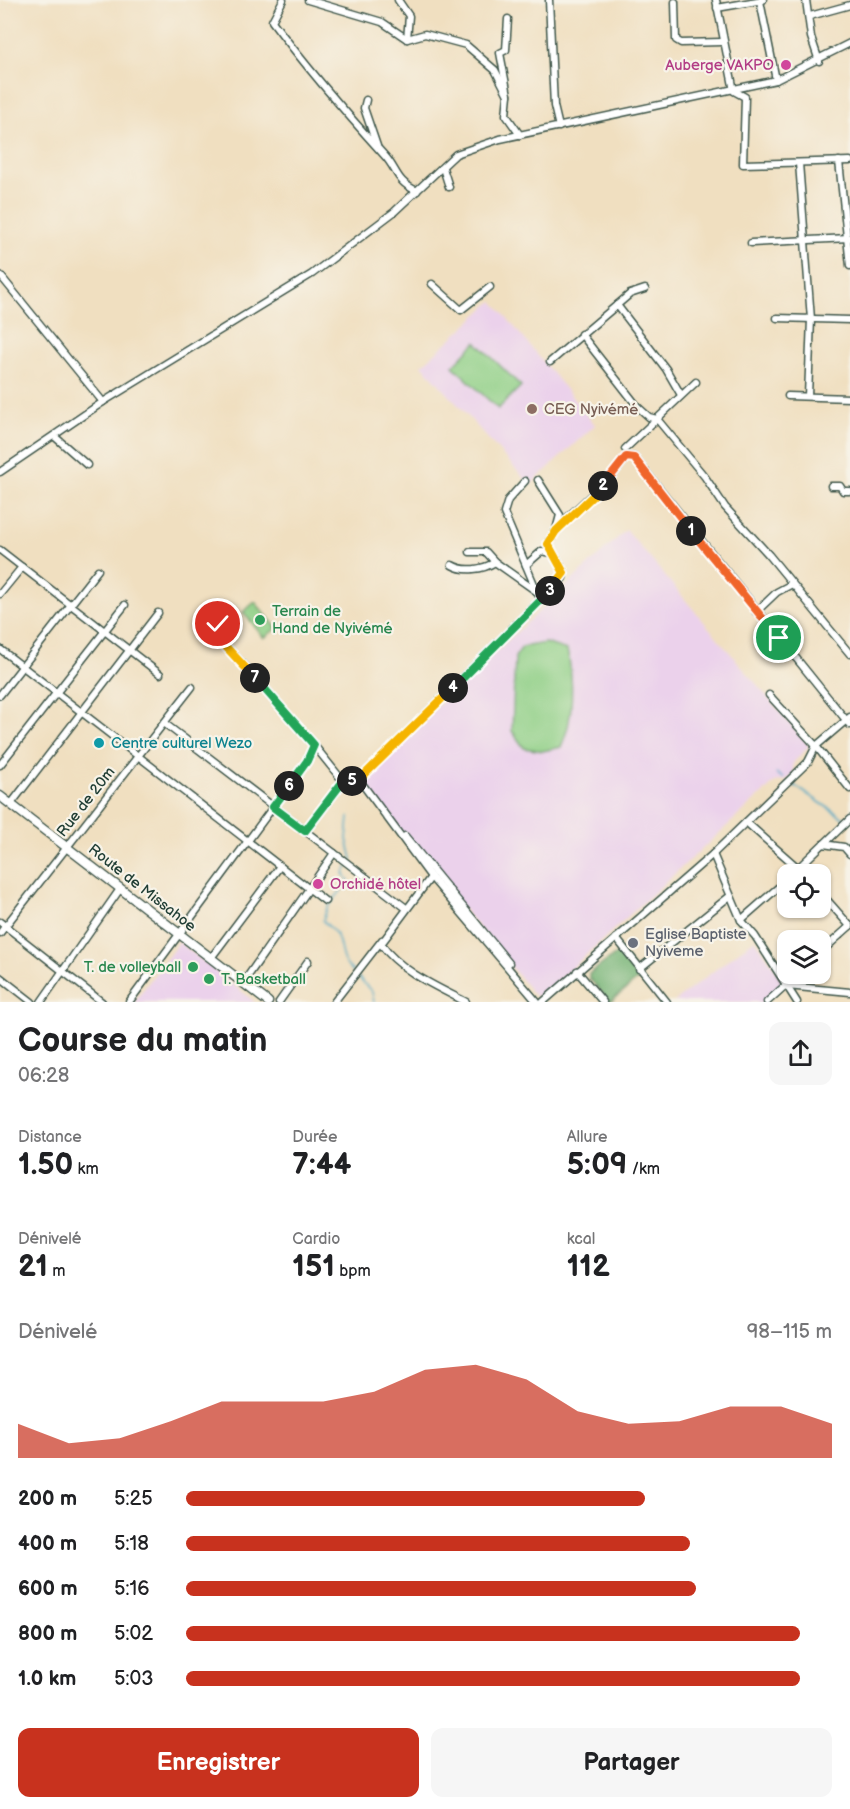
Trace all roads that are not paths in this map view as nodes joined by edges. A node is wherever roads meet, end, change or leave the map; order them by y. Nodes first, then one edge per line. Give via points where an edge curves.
1 (283, 0) edge
2 (308, 0) edge
3 (398, 0) edge
4 (549, 0) edge
5 (716, 0) edge
6 (762, 0) edge
7 (806, 0) edge
8 (317, 1) edge
9 (675, 2) dead end
10 (850, 5) edge
11 (717, 8) junction
12 (810, 16) junction
13 (508, 19) dead end
14 (407, 39) junction
15 (722, 42) junction
16 (850, 43) edge
17 (819, 61) junction
18 (776, 80) junction
19 (734, 91) junction
20 (508, 95) junction
21 (366, 100) dead end
22 (560, 127) junction
23 (520, 135) junction
24 (379, 150) junction
25 (839, 161) junction
26 (850, 161) edge
27 (799, 164) junction
28 (443, 168) junction
29 (449, 187) dead end
30 (417, 191) junction
31 (849, 238) edge
32 (805, 241) junction
33 (751, 243) dead end
34 (850, 266) edge
35 (0, 276) edge
36 (432, 284) dead end
37 (490, 287) dead end
38 (645, 289) dead end
39 (617, 305) junction
40 (777, 318) dead end
41 (811, 319) junction
42 (850, 320) edge
43 (581, 334) junction
44 (550, 362) dead end
45 (696, 382) dead end
46 (681, 395) junction
47 (788, 396) dead end
48 (808, 396) junction
49 (850, 398) edge
50 (103, 402) junction
51 (657, 419) junction
52 (54, 436) junction
53 (625, 448) dead end
54 (87, 465) dead end
55 (0, 472) edge
56 (538, 480) dead end
57 (525, 481) dead end
58 (831, 486) dead end
59 (850, 491) edge
60 (556, 531) junction
61 (0, 550) edge
62 (470, 552) dead end
63 (552, 553) junction
64 (495, 562) junction
65 (452, 565) dead end
66 (526, 565) junction
67 (22, 567) junction
68 (98, 570) dead end
69 (792, 584) junction
70 (536, 591) junction
71 (0, 594) edge
72 (540, 601) junction
73 (124, 604) dead end
74 (71, 605) junction
75 (228, 609) dead end
76 (756, 612) junction
77 (158, 613) dead end
78 (105, 631) junction
79 (0, 649) edge
80 (130, 650) junction
81 (850, 654) edge
82 (22, 666) junction
83 (160, 674) dead end
84 (255, 675) dead end
85 (192, 687) dead end
86 (57, 693) junction
87 (0, 695) edge
88 (769, 695) dead end
89 (82, 712) junction
90 (849, 721) edge
91 (164, 723) junction
92 (816, 746) junction
93 (138, 756) junction
94 (0, 765) edge
95 (358, 781) junction
96 (850, 789) edge
97 (0, 796) edge
98 (11, 804) junction
99 (273, 807) junction
100 (850, 819) edge
101 (746, 822) junction
102 (305, 831) junction
103 (248, 841) junction
104 (823, 844) junction
105 (66, 847) junction
106 (334, 853) junction
107 (712, 854) junction
108 (850, 854) edge
109 (795, 864) edge
110 (804, 864) edge
111 (280, 866) junction
112 (435, 870) junction
113 (431, 877) junction
114 (120, 889) junction
115 (309, 889) junction
116 (777, 889) edge
117 (730, 896) junction
118 (325, 901) dead end
119 (831, 904) edge
120 (406, 908) junction
121 (741, 920) junction
122 (3, 924) edge
123 (850, 926) edge
124 (0, 933) edge
125 (179, 934) junction
126 (616, 938) junction
127 (831, 943) edge
128 (211, 958) junction
129 (308, 961) dead end
130 (395, 961) dead end
131 (639, 969) junction
132 (577, 970) junction
133 (63, 971) junction
134 (0, 976) edge
135 (243, 983) junction
136 (786, 986) junction
137 (850, 992) edge
138 (32, 1002) edge
139 (41, 1002) edge
140 (102, 1002) edge
141 (129, 1002) edge
142 (268, 1002) edge
143 (279, 1002) edge
144 (334, 1002) edge
145 (467, 1002) edge
146 (540, 1002) edge
147 (603, 1002) edge
148 (667, 1002) edge
149 (767, 1002) edge
150 (797, 1002) edge

1 - 24 street via 272,21 311,73
2 - 8 street
3 - 14 street via 409,16
4 - 22 street via 554,106
5 - 11 street
6 - 11 street
6 - 18 street
7 - 12 street
8 - 14 street via 382,22
9 - 15 street via 676,40
10 - 12 street
11 - 15 street
12 - 17 street via 811,37
13 - 20 street via 506,50 500,54
14 - 20 street via 425,34 466,45 491,65
15 - 19 street
16 - 17 street
17 - 18 street
18 - 19 street
19 - 22 street
19 - 27 street via 745,97 743,164
20 - 23 street via 506,115
21 - 24 street via 364,108
22 - 23 street
23 - 28 street via 456,154
24 - 30 street via 405,186
25 - 26 street
25 - 27 street
25 - 31 street
27 - 32 street
28 - 29 street
28 - 30 street
30 - 50 street via 312,274
31 - 32 street
31 - 34 street
32 - 33 street
32 - 41 street
35 - 50 street
36 - 37 street via 461,310
38 - 39 street via 630,294
39 - 43 street
39 - 46 street
40 - 41 street
41 - 42 street
41 - 48 street
43 - 44 street
43 - 51 street via 638,407
45 - 46 street
46 - 51 street
47 - 48 street
48 - 49 street
50 - 52 street
51 - 53 street
51 - 69 street via 725,507
52 - 54 street
52 - 55 street
56 - 60 street via 560,515
57 - 66 street via 508,501 504,513
58 - 59 street
60 - 63 street via 548,544
60 - 76 street via 614,476 626,457 634,458
61 - 67 street
62 - 64 street via 486,552
63 - 66 street via 542,551
63 - 72 street via 564,575
64 - 65 street via 480,569
64 - 70 street
66 - 70 street
67 - 71 street
67 - 74 street
68 - 74 street
69 - 76 street
69 - 81 street
70 - 72 street
72 - 95 street
73 - 78 street
74 - 78 street
74 - 82 street
75 - 99 street via 213,633 314,745
76 - 90 street
77 - 80 street
78 - 80 street
78 - 86 street
79 - 82 street
80 - 83 street
80 - 89 street
82 - 86 street
82 - 87 street
84 - 113 street via 342,780 363,785
85 - 91 street, Rue de 20m
86 - 89 street
86 - 94 street
88 - 92 street
89 - 93 street
89 - 98 street
90 - 92 street
91 - 93 street, Rue de 20m
91 - 99 street
92 - 96 street
92 - 101 street via 808,762
93 - 103 street
93 - 105 street, Rue de 20m
95 - 102 street via 344,780
95 - 112 street
97 - 98 main road, Route de Missahoe
98 - 105 main road, Route de Missahoe
99 - 102 street
99 - 103 street
100 - 104 street
101 - 107 street
101 - 109 street
102 - 106 street
103 - 111 street
103 - 125 street
104 - 108 street via 844,847
104 - 110 street
105 - 114 main road, Route de Missahoe
105 - 122 street, Rue de 20m
106 - 115 street
106 - 120 street
107 - 117 street
107 - 126 street
111 - 115 street
111 - 128 street
112 - 120 street
112 - 146 street
113 - 120 street
113 - 146 street
114 - 125 main road, Route de Missahoe
114 - 133 street
115 - 118 street
115 - 135 street
116 - 121 street
117 - 121 street
117 - 131 street
119 - 123 street
120 - 144 street
120 - 145 street via 381,944 389,956 435,987
121 - 136 street
122 - 124 street, Rue de 20m
122 - 133 street
123 - 127 street
125 - 128 main road, Route de Missahoe
125 - 141 street
126 - 131 street
126 - 132 street
128 - 135 main road, Route de Missahoe
129 - 143 street
130 - 145 street
131 - 148 street
132 - 146 street
132 - 147 street
133 - 139 street
133 - 140 street
134 - 138 street
135 - 142 main road, Route de Missahoe
136 - 137 street
136 - 149 street
136 - 150 street

